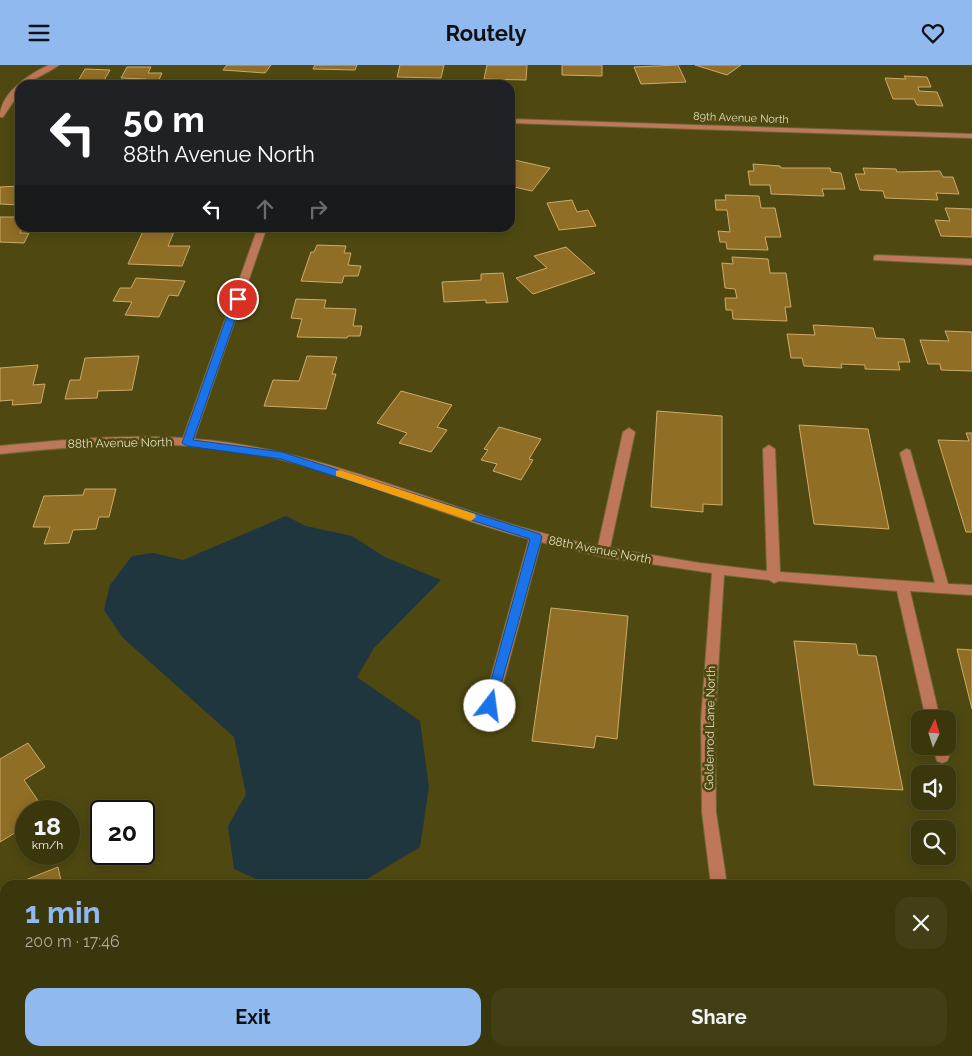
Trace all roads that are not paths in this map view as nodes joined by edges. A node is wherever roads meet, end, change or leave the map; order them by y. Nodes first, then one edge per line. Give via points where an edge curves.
1 (55, 65) edge
2 (28, 80) edge
3 (15, 92) edge
4 (3, 105) edge
5 (0, 115) edge
6 (515, 121) edge
7 (972, 136) edge
8 (261, 232) edge
9 (877, 258) dead end
10 (972, 262) edge
11 (629, 432) dead end
12 (187, 443) junction
13 (769, 449) dead end
14 (0, 450) edge
15 (906, 453) dead end
16 (536, 537) junction
17 (603, 551) junction
18 (718, 571) junction
19 (774, 578) junction
20 (903, 587) junction
21 (943, 589) junction
22 (972, 590) edge
23 (490, 706) dead end
24 (931, 710) edge
25 (718, 880) edge

1 - 2 street
3 - 4 street
4 - 5 street
6 - 7 street, 89th Avenue North
8 - 12 street
9 - 10 street
11 - 17 street
12 - 14 street, 88th Avenue North via 62,443
12 - 16 street, 88th Avenue North via 282,456
13 - 19 street
15 - 21 street
16 - 17 street, 88th Avenue North
16 - 23 street
17 - 18 street, 88th Avenue North
18 - 19 street, 88th Avenue North
18 - 25 street, Goldenrod Lane North via 708,720 708,812
19 - 20 street, 88th Avenue North
20 - 21 street, 88th Avenue North
20 - 24 street
21 - 22 street, 88th Avenue North

